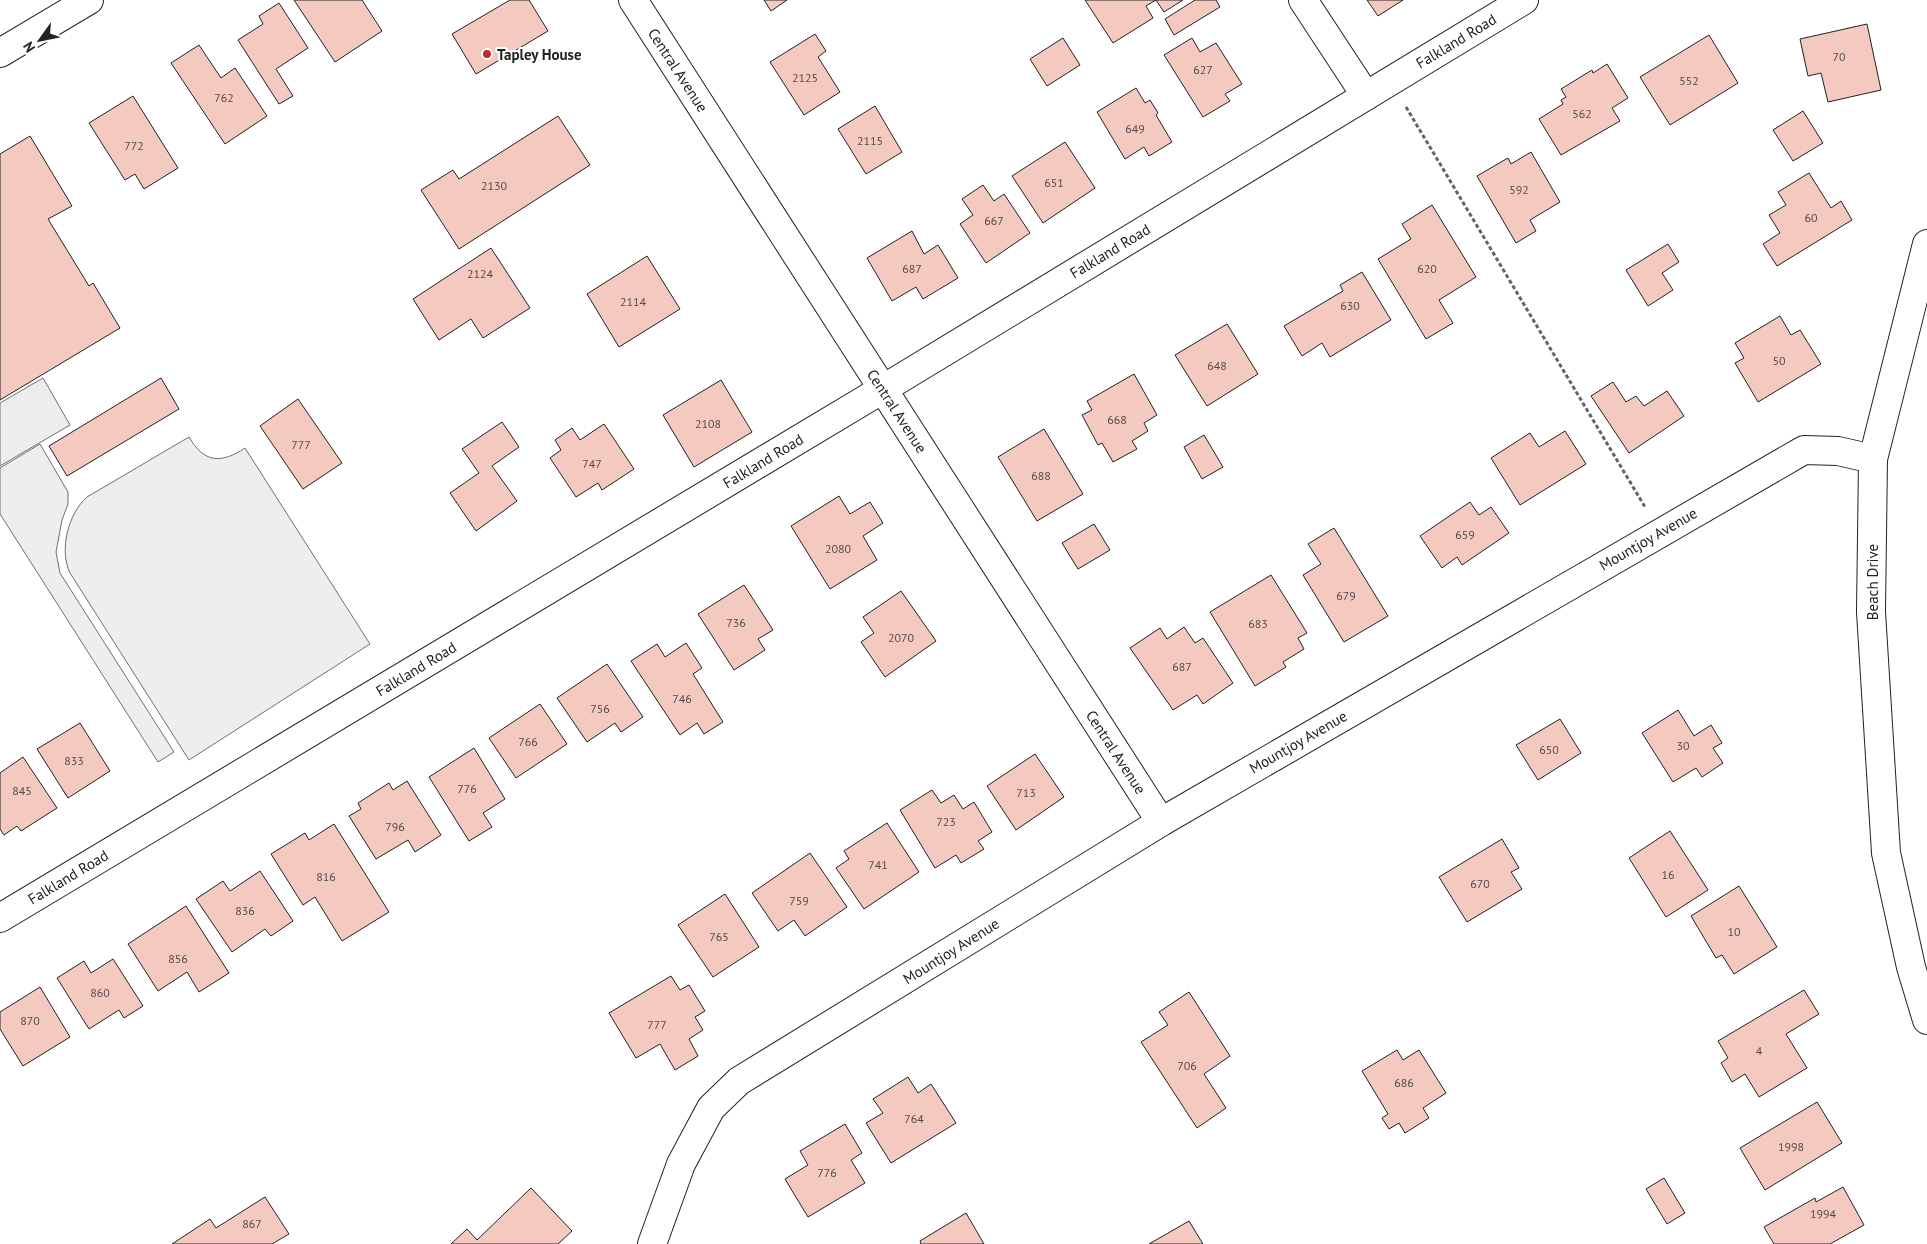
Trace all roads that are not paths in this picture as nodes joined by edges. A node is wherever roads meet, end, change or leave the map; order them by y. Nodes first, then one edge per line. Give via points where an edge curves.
1 (89, 0) edge
2 (633, 0) edge
3 (1303, 0) edge
4 (1524, 0) edge
5 (0, 53) edge
6 (1366, 96) junction
7 (1927, 244) edge
8 (884, 389) junction
9 (1873, 459) junction
10 (1161, 822) junction
11 (0, 918) edge
12 (1919, 962) edge
13 (1927, 1020) edge
14 (652, 1244) edge

1 - 5 street
2 - 8 street, Central Avenue
3 - 6 street
4 - 6 street, Falkland Road
6 - 8 street, Falkland Road
7 - 9 street, Beach Drive
8 - 10 street, Central Avenue
8 - 11 street, Falkland Road
9 - 10 street, Mountjoy Avenue via 1838,451 1804,450
9 - 12 street, Beach Drive via 1871,621 1886,853 1900,924
10 - 14 street, Mountjoy Avenue via 739,1081 711,1108 685,1156
12 - 13 street, Beach Drive

